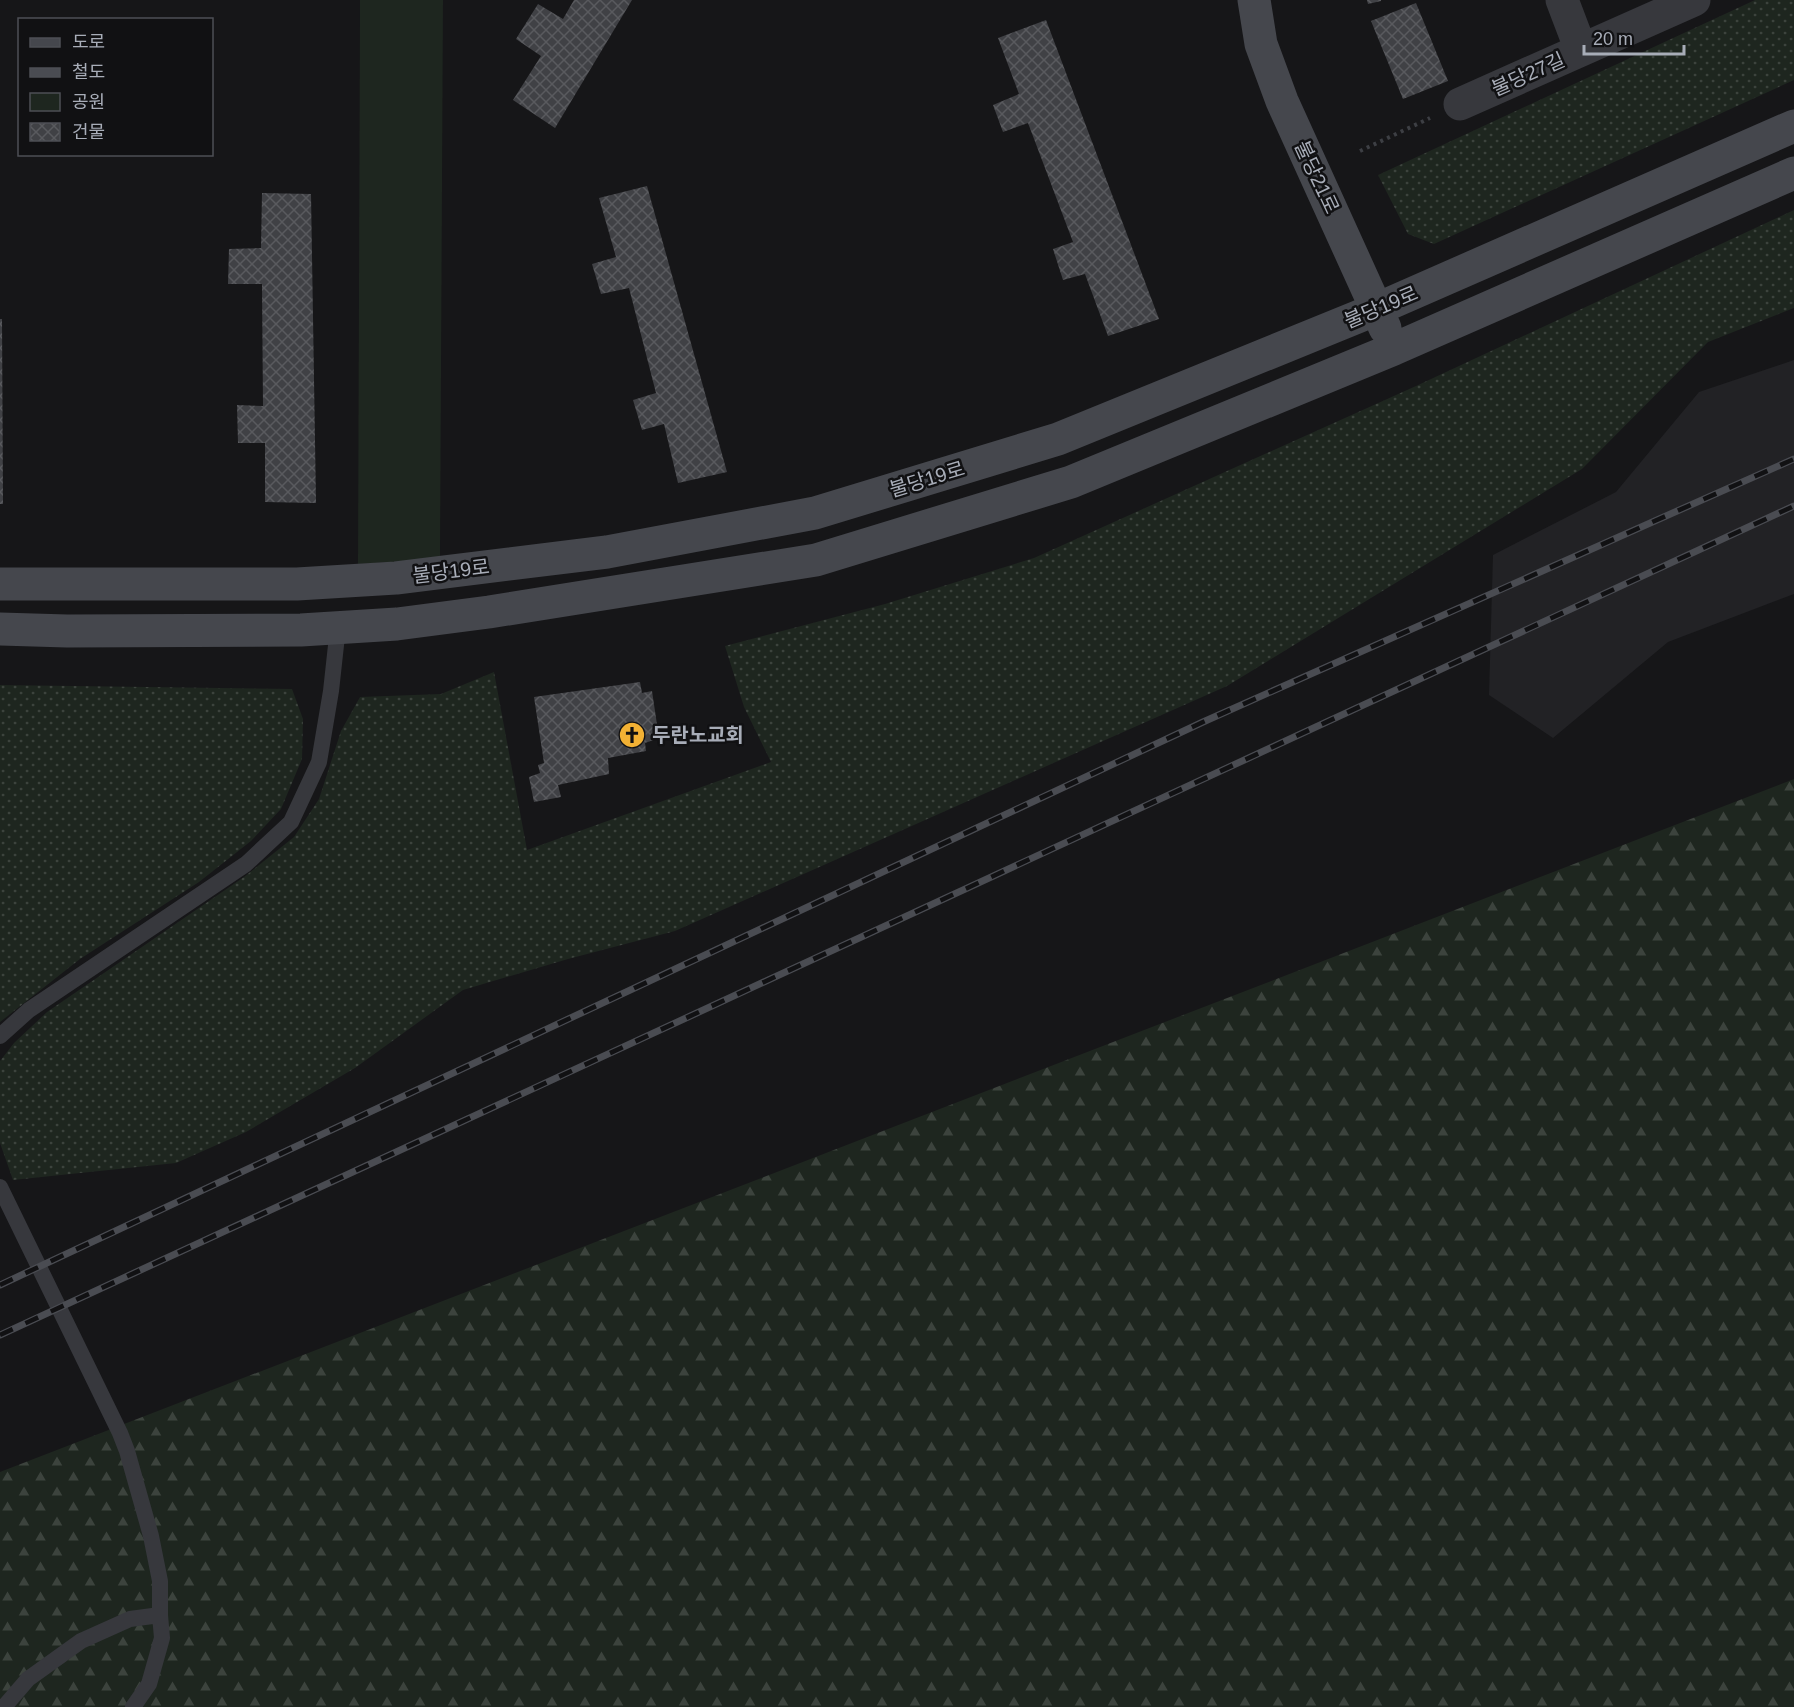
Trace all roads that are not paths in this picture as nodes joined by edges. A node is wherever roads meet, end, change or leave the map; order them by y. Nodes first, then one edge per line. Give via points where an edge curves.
1 (1254, 0) edge
2 (1562, 0) edge
3 (1692, 0) edge
4 (1581, 50) junction
5 (1460, 104) road end
6 (1794, 126) edge
7 (1794, 173) edge
8 (1377, 309) junction
9 (1394, 349) junction
10 (0, 584) edge
11 (297, 584) junction
12 (338, 627) junction
13 (0, 629) edge
14 (301, 630) junction
15 (0, 1036) edge
16 (0, 1187) edge
17 (160, 1616) junction
18 (4, 1707) edge
19 (133, 1707) edge

1 - 8 street, 불당21로 via 1261,44 1282,101
2 - 4 street
3 - 4 street, 불당27길
4 - 5 street, 불당27길
6 - 8 street, 불당19로
7 - 9 street
8 - 9 street, 불당21로
8 - 11 street, 불당19로 via 1058,439 815,513 607,552 396,578
9 - 12 street via 1071,482 816,560 489,612
10 - 11 street, 불당19로
11 - 14 street via 313,593 319,606 314,620
12 - 14 street
12 - 15 lane via 319,762 291,822 246,864 29,1010
13 - 14 street
16 - 17 lane via 127,1451 151,1536 160,1581
17 - 18 lane via 130,1619 81,1641 28,1679
17 - 19 lane via 162,1638 149,1684

